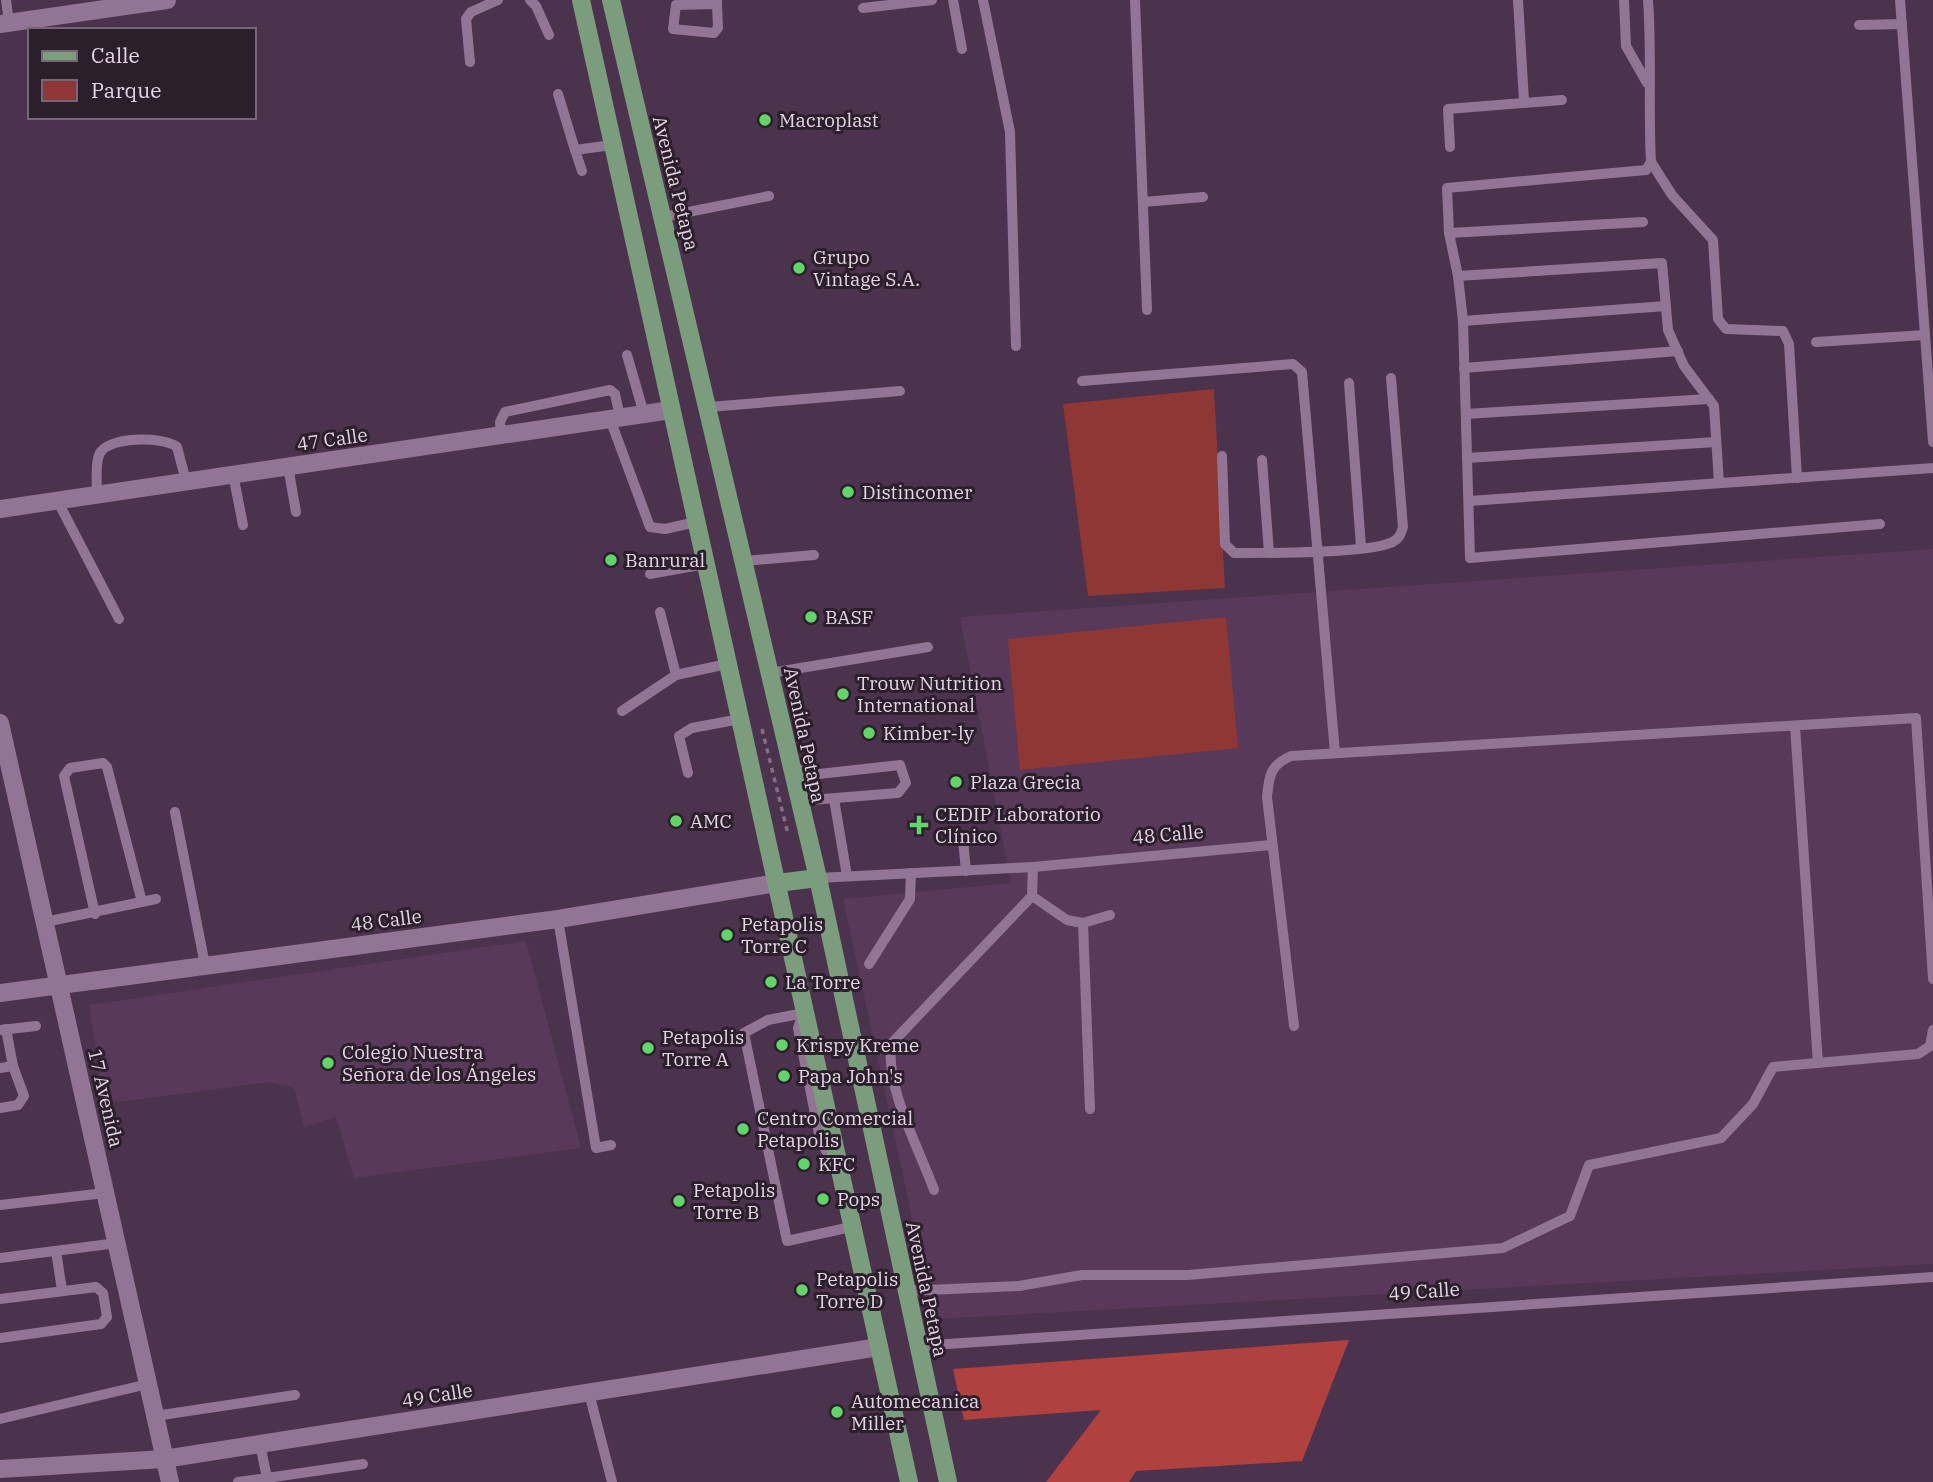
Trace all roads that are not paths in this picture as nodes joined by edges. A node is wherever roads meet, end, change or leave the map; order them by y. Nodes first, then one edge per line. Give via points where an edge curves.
1 (6, 0) edge
2 (167, 0) edge
3 (530, 0) edge
4 (581, 0) edge
5 (611, 0) edge
6 (932, 0) edge
7 (953, 0) edge
8 (983, 0) edge
9 (1135, 0) edge
10 (1518, 0) edge
11 (1624, 0) edge
12 (1648, 0) edge
13 (1900, 0) edge
14 (500, 1) edge
15 (717, 2) edge
16 (863, 8) dead end
17 (4, 23) edge
18 (1902, 24) junction
19 (1858, 25) dead end
20 (548, 35) dead end
21 (962, 49) dead end
22 (470, 62) dead end
23 (1647, 83) junction
24 (558, 94) dead end
25 (1562, 100) dead end
26 (1524, 101) junction
27 (612, 145) junction
28 (1450, 147) dead end
29 (575, 150) junction
30 (1651, 162) junction
31 (582, 171) dead end
32 (769, 196) dead end
33 (1203, 197) dead end
34 (1143, 202) junction
35 (663, 216) junction
36 (1643, 222) dead end
37 (1449, 233) junction
38 (1458, 276) junction
39 (1666, 306) junction
40 (1147, 310) dead end
41 (1463, 321) junction
42 (1925, 335) junction
43 (1816, 342) dead end
44 (1016, 346) dead end
45 (1678, 351) junction
46 (627, 355) dead end
47 (1464, 368) junction
48 (1391, 378) dead end
49 (1082, 381) dead end
50 (1349, 383) dead end
51 (900, 391) dead end
52 (1709, 399) junction
53 (709, 407) junction
54 (671, 410) junction
55 (644, 414) junction
56 (1466, 414) junction
57 (615, 418) junction
58 (501, 435) junction
59 (1716, 442) junction
60 (1933, 442) edge
61 (1222, 456) dead end
62 (1467, 458) junction
63 (1262, 460) dead end
64 (288, 466) junction
65 (1933, 468) edge
66 (233, 474) junction
67 (1797, 478) junction
68 (186, 481) junction
69 (1719, 483) junction
70 (97, 495) junction
71 (57, 500) junction
72 (1469, 501) junction
73 (0, 509) edge
74 (296, 512) dead end
75 (696, 522) junction
76 (1880, 524) dead end
77 (243, 525) dead end
78 (1362, 547) junction
79 (1316, 552) junction
80 (1269, 553) junction
81 (814, 555) dead end
82 (744, 561) junction
83 (705, 564) junction
84 (650, 574) dead end
85 (660, 612) dead end
86 (119, 619) dead end
87 (928, 647) dead end
88 (727, 664) junction
89 (771, 673) junction
90 (676, 675) junction
91 (622, 711) dead end
92 (740, 719) junction
93 (0, 723) edge
94 (1795, 726) junction
95 (1335, 753) junction
96 (793, 768) junction
97 (688, 774) dead end
98 (834, 799) junction
99 (798, 801) junction
100 (175, 812) dead end
101 (963, 840) dead end
102 (1271, 845) junction
103 (1033, 867) junction
104 (966, 871) junction
105 (911, 873) junction
106 (847, 876) junction
107 (818, 878) junction
108 (776, 883) junction
109 (1032, 896) junction
110 (156, 899) dead end
111 (142, 902) junction
112 (94, 914) junction
113 (1110, 915) dead end
114 (558, 919) junction
115 (45, 922) junction
116 (1083, 923) junction
117 (869, 964) dead end
118 (205, 965) junction
119 (1933, 979) edge
120 (59, 985) junction
121 (0, 993) edge
122 (804, 1013) junction
123 (36, 1026) dead end
124 (1294, 1026) dead end
125 (3, 1030) edge
126 (1933, 1030) edge
127 (1818, 1063) junction
128 (13, 1066) junction
129 (0, 1068) edge
130 (0, 1108) edge
131 (1090, 1109) dead end
132 (611, 1145) dead end
133 (934, 1191) dead end
134 (106, 1193) junction
135 (0, 1205) edge
136 (851, 1227) junction
137 (117, 1243) junction
138 (56, 1251) junction
139 (0, 1258) edge
140 (1933, 1276) edge
141 (62, 1290) junction
142 (906, 1291) junction
143 (0, 1299) edge
144 (0, 1338) edge
145 (918, 1346) junction
146 (879, 1347) junction
147 (148, 1384) junction
148 (589, 1393) junction
149 (295, 1395) dead end
150 (155, 1416) junction
151 (0, 1419) edge
152 (260, 1444) junction
153 (164, 1459) junction
154 (363, 1464) dead end
155 (3, 1473) edge
156 (267, 1478) junction
157 (170, 1482) edge
158 (238, 1482) edge
159 (612, 1482) edge
160 (909, 1482) edge
161 (948, 1482) edge

1 - 17 lane
2 - 17 street
3 - 20 lane
4 - 27 main road
5 - 35 main road, Avenida Petapa
6 - 16 lane
7 - 21 lane
8 - 44 lane via 1010,132
9 - 34 lane
10 - 26 lane
11 - 23 lane via 1626,46
12 - 23 lane via 1653,62
13 - 18 lane
14 - 22 lane via 471,12 466,19
15 - 15 lane via 714,33 673,29 676,5
18 - 19 lane
18 - 42 lane
23 - 30 lane
24 - 29 lane
25 - 26 lane
26 - 28 lane via 1448,109
27 - 29 lane
27 - 54 main road
29 - 31 lane
30 - 37 lane via 1639,173 1447,188
30 - 67 lane via 1672,195 1713,240 1718,319 1726,329 1783,331 1789,344
32 - 35 lane
33 - 34 lane
34 - 40 lane
35 - 53 main road, Avenida Petapa
36 - 37 lane
37 - 38 lane
38 - 39 lane via 1662,263
38 - 41 lane
39 - 41 lane
39 - 45 lane via 1668,330
41 - 47 lane
42 - 43 lane
42 - 60 lane
45 - 47 lane
45 - 52 lane
46 - 55 lane
47 - 56 lane
48 - 78 lane via 1403,527 1394,541
49 - 79 lane via 1297,366 1304,384
50 - 78 lane
51 - 53 lane
52 - 56 lane
52 - 59 lane
53 - 82 main road, Avenida Petapa
54 - 55 street, 47 Calle
54 - 75 main road
55 - 57 street, 47 Calle
56 - 62 lane
57 - 58 street, 47 Calle
57 - 58 lane via 615,394 610,390 505,412
57 - 75 lane via 650,527
58 - 64 street, 47 Calle
59 - 62 lane
59 - 69 lane
61 - 80 lane via 1225,544 1234,553
62 - 72 lane
63 - 80 lane
64 - 66 street, 47 Calle
64 - 74 lane
65 - 67 lane
66 - 68 street, 47 Calle
66 - 77 lane
67 - 69 lane
68 - 70 street, 47 Calle
68 - 70 lane via 177,447 171,442 116,443 103,448 98,456
69 - 72 lane
70 - 71 street, 47 Calle
71 - 73 street, 47 Calle
71 - 86 lane
72 - 76 lane via 1469,558
75 - 83 main road
78 - 79 lane
79 - 80 lane
79 - 95 lane
81 - 82 lane
82 - 89 main road, Avenida Petapa
83 - 84 lane
83 - 88 main road
85 - 90 lane
87 - 89 lane
88 - 90 lane
88 - 92 main road
89 - 96 main road, Avenida Petapa
90 - 91 lane
92 - 97 lane via 692,728 679,736
92 - 108 main road
93 - 115 street, 17 Avenida
94 - 95 lane
94 - 119 lane via 1916,718
94 - 127 lane
95 - 102 lane via 1291,756 1277,762 1269,774 1267,797
96 - 98 lane via 819,775 894,764 903,768 906,783 898,793
96 - 99 main road, Avenida Petapa
98 - 99 lane
98 - 106 lane
99 - 107 main road, Avenida Petapa
100 - 118 lane
101 - 104 lane
102 - 103 lane, 48 Calle
102 - 124 lane
103 - 104 lane, 48 Calle
103 - 109 lane
104 - 105 lane, 48 Calle
105 - 106 lane, 48 Calle
105 - 117 lane via 911,899
106 - 107 lane, 48 Calle
107 - 108 main road
107 - 142 main road, Avenida Petapa
108 - 114 street, 48 Calle
108 - 122 main road
109 - 116 lane via 1067,920
109 - 133 lane via 891,1044 906,1122
110 - 111 lane
111 - 112 lane
111 - 112 lane via 107,767 103,763 70,768 64,776
112 - 115 lane
113 - 116 lane
114 - 118 street, 48 Calle
114 - 132 lane via 596,1148
115 - 120 street, 17 Avenida
116 - 131 lane
118 - 120 street, 48 Calle
120 - 121 street, 48 Calle
120 - 134 street, 17 Avenida
122 - 136 main road
122 - 136 lane via 768,1020 744,1033 787,1241
123 - 125 lane
125 - 128 lane
126 - 127 lane via 1930,1046 1918,1054
127 - 142 lane via 1773,1067 1753,1104 1721,1138 1589,1165 1570,1216 1503,1248 1188,1275 1082,1275 1019,1286
128 - 129 lane
128 - 130 lane via 24,1096 19,1105
134 - 135 lane
134 - 137 street, 17 Avenida
136 - 146 main road
137 - 138 lane
137 - 147 street, 17 Avenida
138 - 139 lane
138 - 141 lane
140 - 145 lane, 49 Calle
141 - 143 lane
141 - 144 lane via 100,1290 107,1317 104,1322
142 - 145 main road, Avenida Petapa
145 - 161 main road, Avenida Petapa
146 - 148 street, 49 Calle
146 - 160 main road
147 - 150 street, 17 Avenida
147 - 151 lane
148 - 152 street, 49 Calle
148 - 159 lane
149 - 150 lane
150 - 153 street, 17 Avenida
152 - 153 street, 49 Calle
152 - 156 lane
153 - 155 street, 49 Calle
153 - 157 street, 17 Avenida
154 - 156 lane
156 - 158 lane

